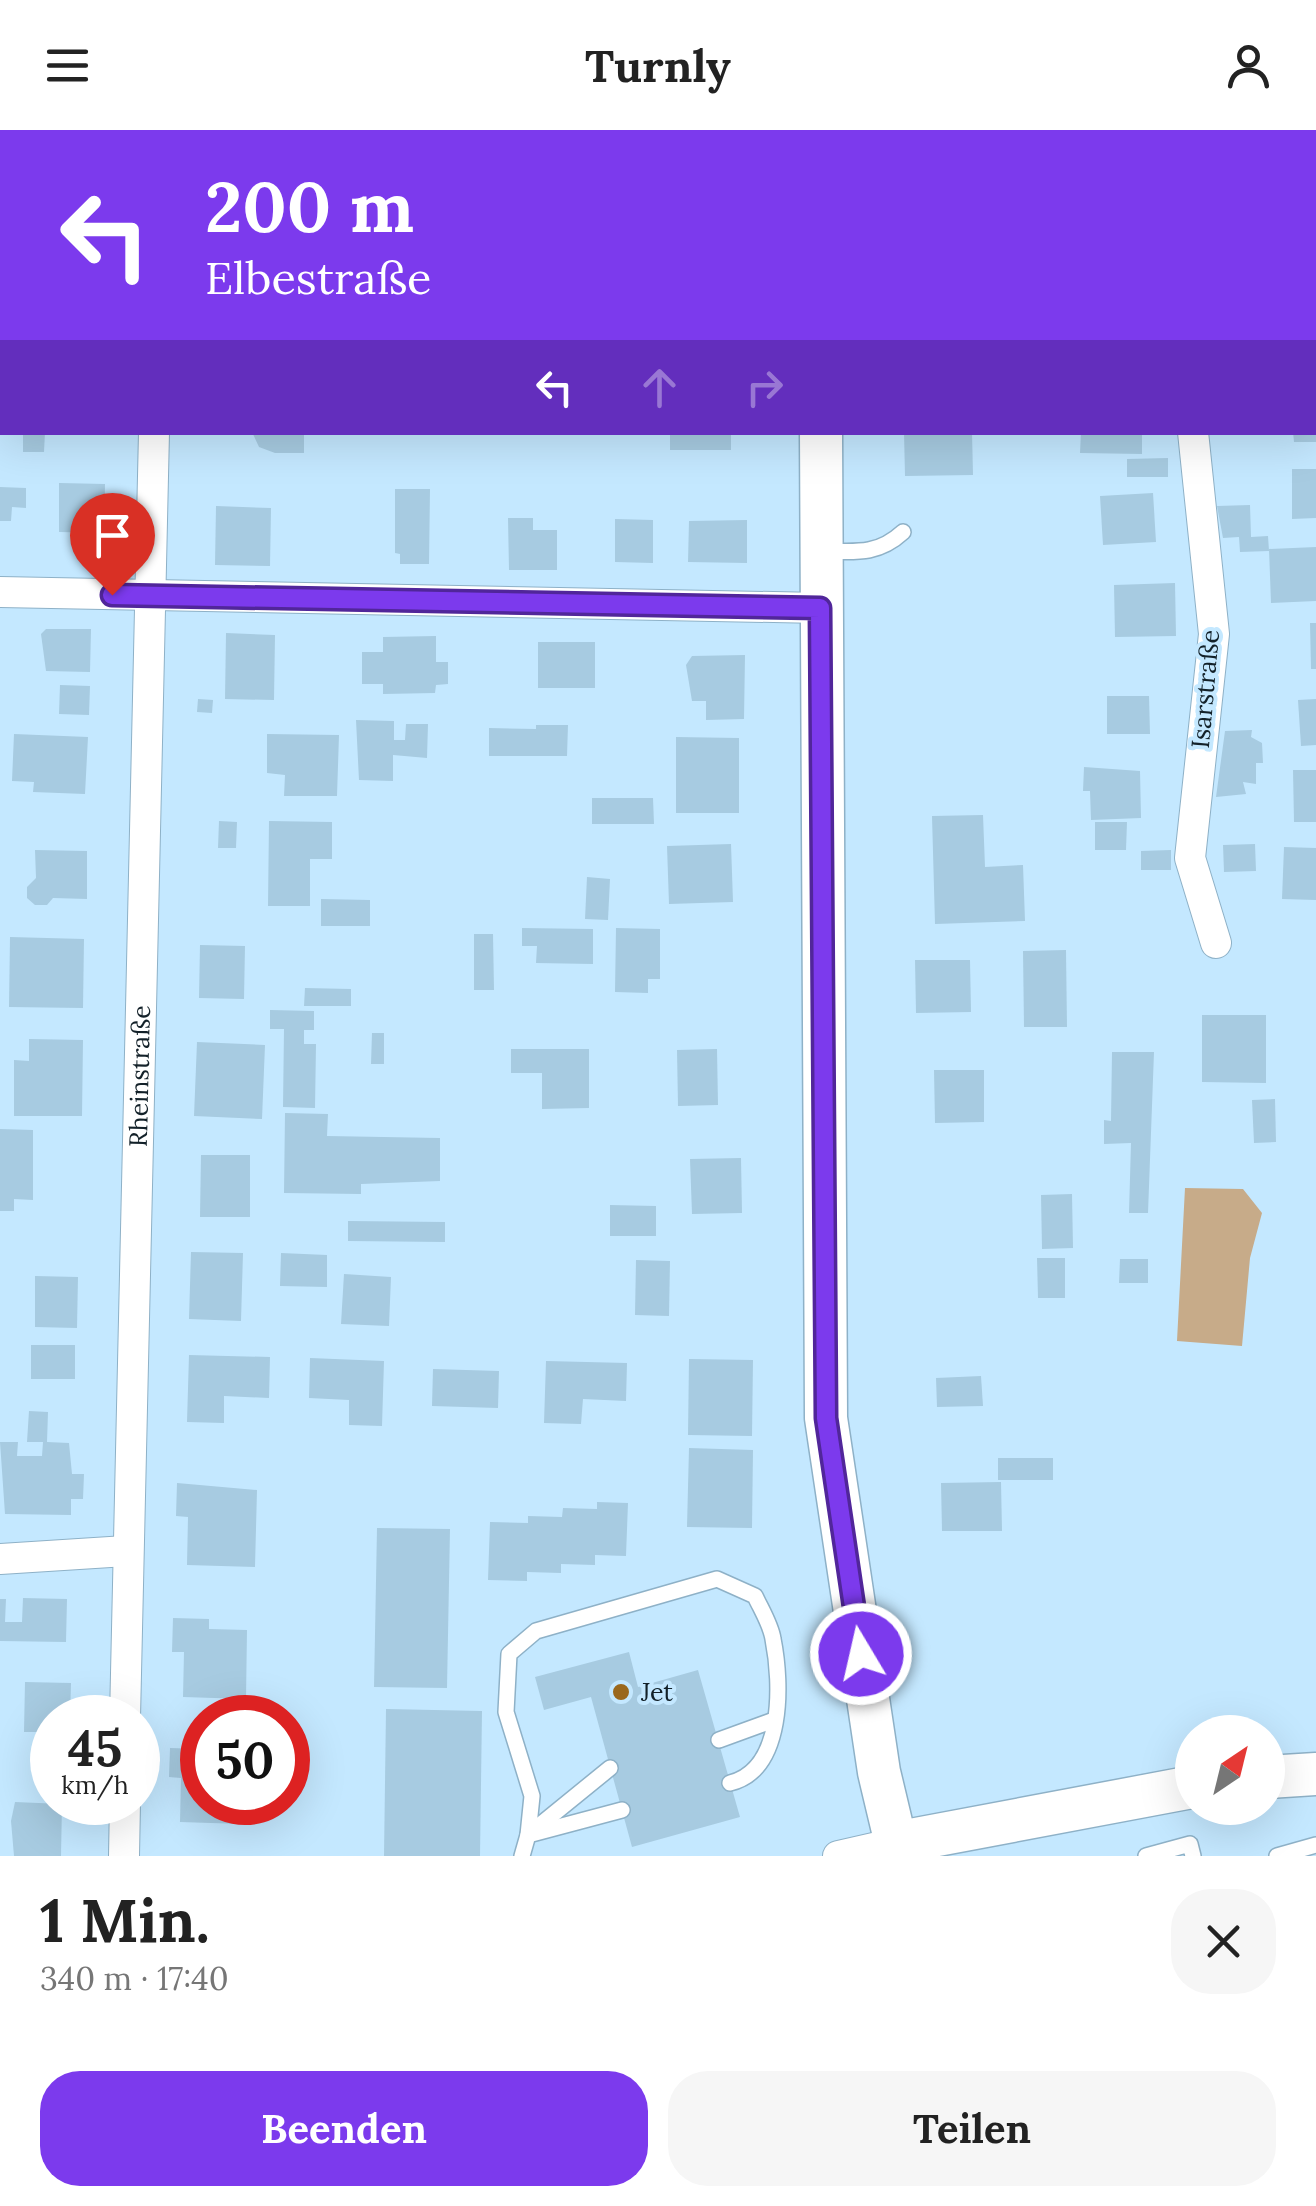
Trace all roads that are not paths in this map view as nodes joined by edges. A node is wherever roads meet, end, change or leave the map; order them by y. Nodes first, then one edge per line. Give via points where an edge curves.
1 (154, 435) edge
2 (820, 435) edge
3 (1193, 435) edge
4 (903, 532) dead end
5 (820, 551) junction
6 (0, 592) edge
7 (150, 596) junction
8 (820, 608) junction
9 (1216, 943) dead end
10 (126, 1551) junction
11 (0, 1559) edge
12 (125, 1695) edge
13 (774, 1720) junction
14 (719, 1740) dead end
15 (610, 1768) dead end
16 (1316, 1774) edge
17 (1285, 1776) edge
18 (730, 1783) dead end
19 (1175, 1791) edge
20 (622, 1810) dead end
21 (124, 1825) edge
22 (528, 1835) junction
23 (1316, 1845) edge
24 (897, 1849) edge
25 (124, 1856) edge
26 (522, 1856) edge
27 (838, 1856) edge
28 (1146, 1856) edge
29 (1192, 1856) edge
30 (1277, 1856) edge

1 - 7 street, Rheinstraße
2 - 5 main road
3 - 9 street, Isarstraße via 1214,634 1190,858
4 - 5 lane via 871,552
5 - 8 main road
6 - 7 street
7 - 8 street
7 - 10 street, Rheinstraße
8 - 24 main road via 826,1418 879,1772
10 - 11 street
10 - 12 street, Rheinstraße
13 - 14 lane
13 - 18 lane via 769,1750 748,1779
13 - 22 lane via 773,1638 756,1596 717,1579 536,1631 508,1654 506,1712 532,1796
15 - 22 lane
16 - 17 main road
19 - 24 main road
20 - 22 lane
21 - 25 street
22 - 26 lane
23 - 30 lane
24 - 27 street
28 - 29 lane via 1190,1844

